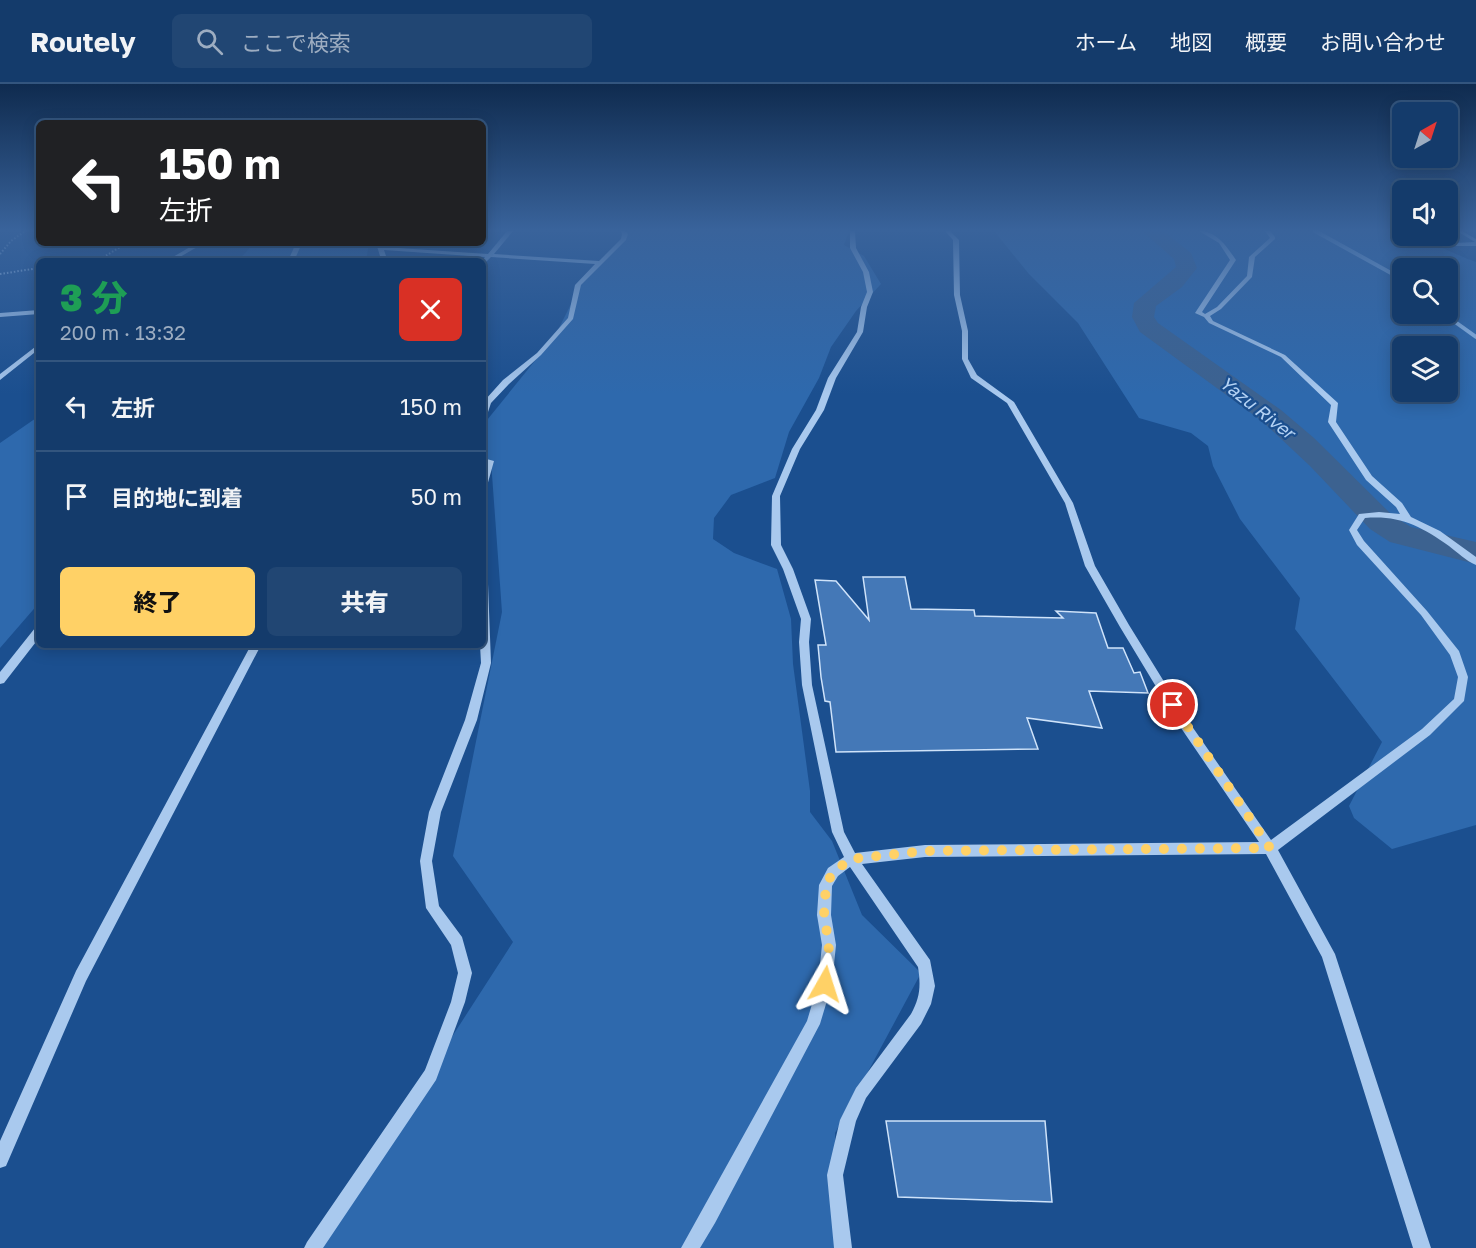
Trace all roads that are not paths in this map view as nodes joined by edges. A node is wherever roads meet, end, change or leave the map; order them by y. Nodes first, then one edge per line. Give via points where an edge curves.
1 (578, 285) edge
2 (869, 285) edge
3 (957, 285) edge
4 (1217, 285) edge
5 (1241, 285) edge
6 (36, 312) edge
7 (0, 315) edge
8 (1206, 316) junction
9 (36, 348) edge
10 (0, 378) edge
11 (486, 407) edge
12 (486, 460) edge
13 (486, 475) edge
14 (1407, 518) junction
15 (1476, 562) edge
16 (36, 635) edge
17 (254, 648) edge
18 (485, 648) edge
19 (0, 680) edge
20 (1270, 848) junction
21 (851, 859) junction
22 (0, 1160) edge
23 (313, 1248) edge
24 (690, 1248) edge
25 (843, 1248) edge
26 (1422, 1248) edge

1 - 11 street via 571,318
2 - 21 street via 860,332 832,378 776,496 776,545 806,619 807,685 838,832
3 - 20 street via 965,359 974,376 1010,402 1069,503 1090,566 1125,627 1185,725
4 - 8 street via 1198,313
5 - 8 street
6 - 7 street
8 - 14 street via 1211,322 1283,356 1335,405 1332,422 1369,478 1399,505
9 - 10 street
12 - 13 street via 490,461
14 - 15 street
14 - 20 street via 1379,513 1362,516 1353,530 1455,654 1463,677 1459,701 1426,732
16 - 19 street
17 - 22 street via 81,976
18 - 23 street via 486,663 471,720 435,812 426,861 432,908 457,942 465,973 458,1002 431,1075
20 - 21 street via 925,851
20 - 26 street via 1328,954
21 - 24 street via 833,872 826,885 824,915 829,945 825,984 813,1024
21 - 25 street via 925,965 928,986 916,1019 861,1093 848,1120 835,1175

